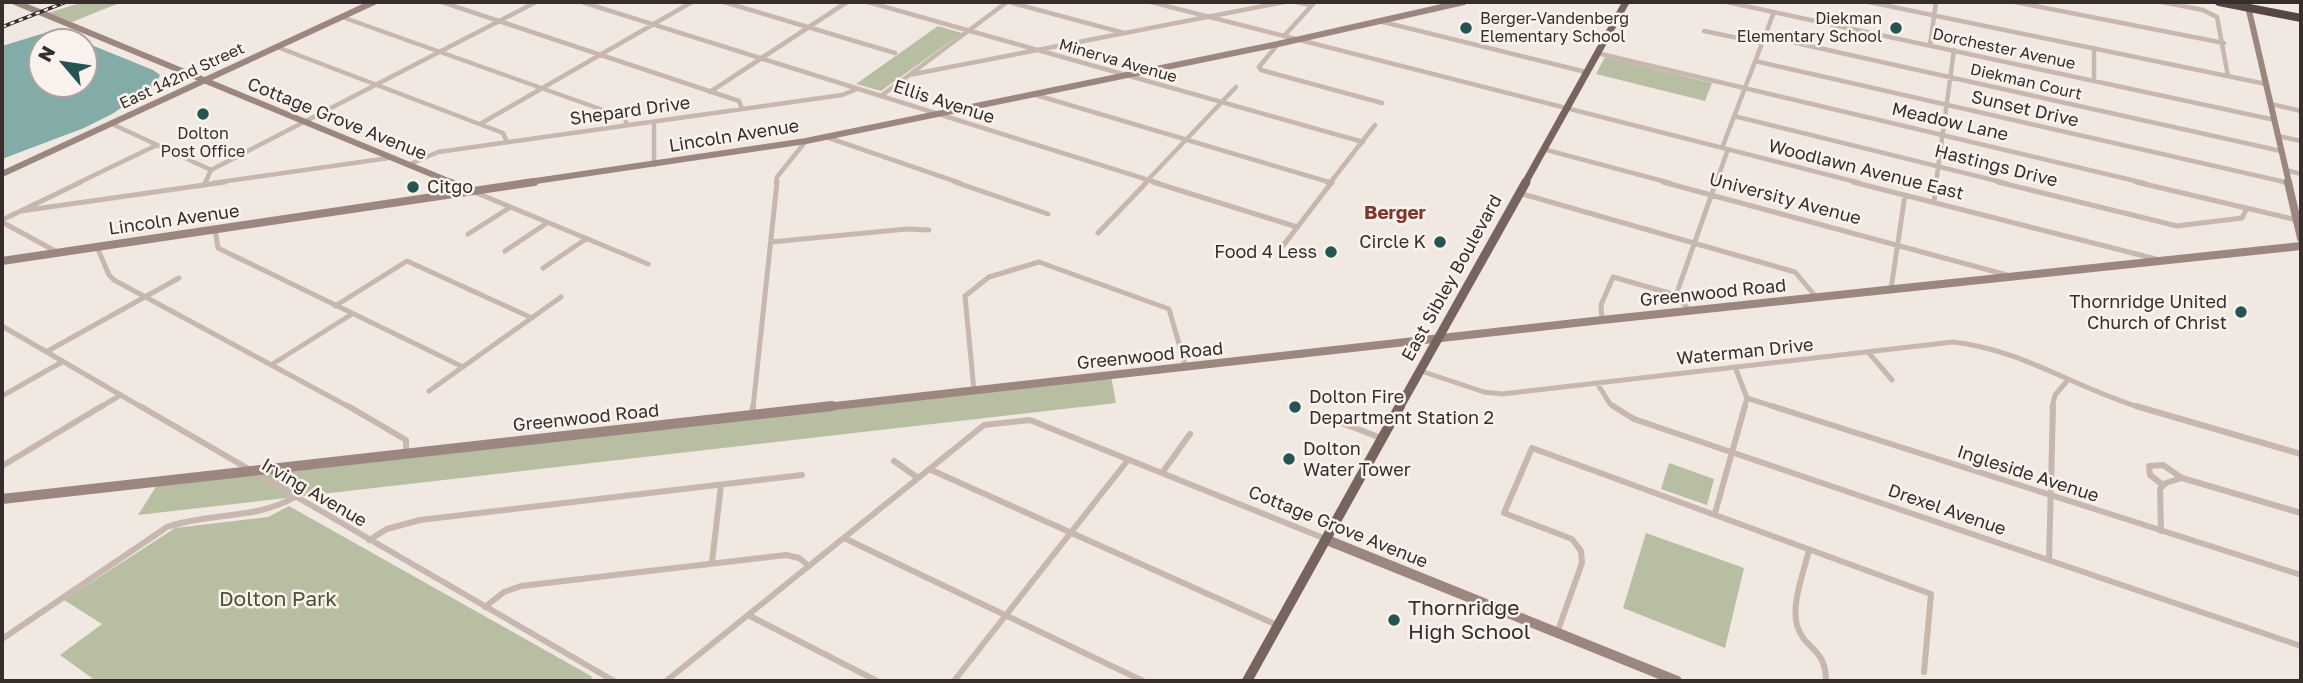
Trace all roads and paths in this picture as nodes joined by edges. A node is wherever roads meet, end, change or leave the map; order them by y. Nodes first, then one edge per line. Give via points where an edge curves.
1 (15, 2) edge
2 (373, 2) edge
3 (442, 2) edge
4 (536, 2) edge
5 (582, 2) edge
6 (692, 2) edge
7 (724, 2) edge
8 (847, 2) edge
9 (868, 2) edge
10 (1008, 2) edge
11 (1151, 2) edge
12 (1284, 2) edge
13 (1296, 2) edge
14 (1440, 2) edge
15 (1464, 2) edge
16 (1626, 2) edge
17 (1727, 2) edge
18 (1869, 2) edge
19 (1936, 2) edge
20 (2015, 2) edge
21 (2162, 2) edge
22 (2219, 2) edge
23 (2241, 2) edge
24 (2247, 2) edge
25 (1159, 3) edge
26 (1313, 4) edge
27 (1452, 5) junction
28 (1774, 12) junction
29 (1934, 15) junction
30 (2301, 15) edge
31 (342, 17) junction
32 (1211, 17) junction
33 (499, 21) junction
34 (1380, 21) junction
35 (653, 24) junction
36 (808, 27) junction
37 (969, 30) junction
38 (1704, 32) dead end
39 (1125, 33) junction
40 (1283, 36) junction
41 (1765, 36) junction
42 (1299, 40) junction
43 (1762, 43) junction
44 (2224, 43) junction
45 (1278, 44) junction
46 (1930, 45) junction
47 (277, 47) junction
48 (2094, 48) junction
49 (1954, 50) junction
50 (1039, 51) junction
51 (440, 52) junction
52 (1597, 52) junction
53 (895, 53) dead end
54 (600, 55) junction
55 (761, 58) junction
56 (1755, 61) junction
57 (1586, 72) junction
58 (909, 75) junction
59 (1126, 76) junction
60 (2228, 76) junction
61 (1950, 77) junction
62 (203, 81) junction
63 (2094, 81) junction
64 (2266, 84) junction
65 (376, 85) junction
66 (1236, 87) dead end
67 (542, 88) junction
68 (1745, 88) junction
69 (857, 89) junction
70 (710, 92) junction
71 (1036, 95) junction
72 (881, 96) junction
73 (1220, 102) junction
74 (1382, 103) dead end
75 (2271, 104) junction
76 (1947, 105) junction
77 (1566, 108) junction
78 (741, 109) junction
79 (2301, 111) edge
80 (938, 114) junction
81 (1734, 116) junction
82 (2275, 120) junction
83 (304, 122) junction
84 (654, 122) junction
85 (112, 124) junction
86 (480, 124) junction
87 (627, 125) junction
88 (1375, 125) dead end
89 (1943, 135) junction
90 (2278, 136) junction
91 (826, 137) junction
92 (1184, 140) junction
93 (806, 141) junction
94 (2301, 141) edge
95 (507, 142) junction
96 (1363, 142) junction
97 (157, 145) junction
98 (1544, 149) junction
99 (1725, 149) junction
100 (2281, 151) junction
101 (389, 158) junction
102 (408, 165) junction
103 (654, 165) junction
104 (1939, 167) junction
105 (211, 170) junction
106 (2286, 170) junction
107 (2, 174) edge
108 (2301, 174) edge
109 (1145, 180) junction
110 (452, 183) junction
111 (1332, 183) junction
112 (2289, 184) junction
113 (204, 185) junction
114 (472, 191) junction
115 (1519, 193) junction
116 (1712, 194) junction
117 (1906, 195) junction
118 (441, 196) junction
119 (1934, 202) junction
120 (509, 208) junction
121 (2247, 208) junction
122 (20, 211) junction
123 (1048, 214) dead end
124 (2297, 220) junction
125 (2, 221) edge
126 (547, 223) junction
127 (1297, 228) junction
128 (215, 229) junction
129 (929, 230) dead end
130 (1098, 233) dead end
131 (468, 234) dead end
132 (2301, 238) edge
133 (586, 239) junction
134 (771, 242) junction
135 (1694, 243) junction
136 (1898, 244) junction
137 (2301, 246) edge
138 (97, 247) junction
139 (1282, 247) dead end
140 (505, 251) dead end
141 (58, 253) junction
142 (2159, 260) junction
143 (2, 261) edge
144 (407, 261) joint
145 (648, 264) dead end
146 (544, 268) dead end
147 (179, 278) dead end
148 (2018, 278) junction
149 (1891, 289) junction
150 (1676, 295) junction
151 (561, 297) dead end
152 (143, 298) junction
153 (1817, 298) junction
154 (335, 306) junction
155 (1692, 312) junction
156 (352, 314) junction
157 (532, 318) junction
158 (1602, 320) junction
159 (2, 326) edge
160 (1439, 340) junction
161 (46, 352) junction
162 (1868, 352) junction
163 (62, 362) junction
164 (271, 365) junction
165 (1735, 366) junction
166 (463, 367) junction
167 (1186, 368) junction
168 (1421, 371) junction
169 (1892, 380) dead end
170 (2068, 380) junction
171 (1597, 383) junction
172 (429, 391) dead end
173 (974, 391) junction
174 (2, 396) edge
175 (119, 396) junction
176 (1747, 398) junction
177 (1312, 412) dead end
178 (752, 415) junction
179 (1190, 435) dead end
180 (1384, 439) junction
181 (1731, 452) junction
182 (406, 454) junction
183 (2301, 454) edge
184 (1128, 460) junction
185 (894, 461) dead end
186 (2, 466) edge
187 (929, 469) junction
188 (251, 472) junction
189 (1162, 473) junction
190 (802, 475) dead end
191 (918, 478) junction
192 (2182, 478) junction
193 (721, 485) junction
194 (2163, 485) junction
195 (2051, 495) junction
196 (295, 498) junction
197 (2, 499) edge
198 (1715, 513) junction
199 (2301, 513) edge
200 (2161, 531) junction
201 (1070, 533) junction
202 (844, 538) junction
203 (369, 540) junction
204 (1327, 540) junction
205 (1809, 550) junction
206 (2049, 559) junction
207 (712, 562) junction
208 (809, 566) junction
209 (2301, 575) edge
210 (485, 607) junction
211 (748, 615) junction
212 (1006, 615) junction
213 (1279, 626) junction
214 (1557, 633) junction
215 (2, 639) edge
216 (2301, 646) edge
217 (1924, 672) dead end
218 (609, 680) edge
219 (666, 681) edge
220 (877, 681) edge
221 (954, 681) edge
222 (1143, 681) edge
223 (1247, 681) edge
224 (1677, 681) edge
225 (1826, 681) edge

1 - 62 street, Cottage Grove Avenue
2 - 31 street, East 142nd Street
3 - 33 street
4 - 33 street
5 - 35 street, Ellis Avenue
6 - 35 street
7 - 36 street
8 - 36 street
9 - 37 street, Minerva Avenue
10 - 37 street
10 - 39 street
11 - 25 street, Woodlawn Avenue East
12 - 32 street
13 - 26 street
14 - 27 street
15 - 27 street, Lincoln Avenue
16 - 52 main road, East Sibley Boulevard
17 - 28 street, Dorchester Avenue
18 - 29 street
19 - 29 street
20 - 44 street
21 - 44 street via 2212,13 2219,21
22 - 30 highway
23 - 30 highway
24 - 64 street
25 - 32 street, Woodlawn Avenue East
26 - 40 street
27 - 34 street, Lincoln Avenue
28 - 41 street
28 - 46 street, Dorchester Avenue
29 - 46 street
29 - 48 street
31 - 47 street, East 142nd Street
31 - 51 street
32 - 39 street
32 - 40 street, Woodlawn Avenue East
33 - 51 street
33 - 54 street
34 - 42 street, Lincoln Avenue
34 - 57 street
35 - 54 street
35 - 55 street, Ellis Avenue
36 - 53 street
36 - 55 street
37 - 50 street, Minerva Avenue
37 - 58 street
38 - 43 street
39 - 50 street
40 - 42 street, Woodlawn Avenue East
41 - 43 street
41 - 61 street, Diekman Court
42 - 45 street, Lincoln Avenue
42 - 77 street, Woodlawn Avenue East
43 - 56 street
44 - 60 street
45 - 59 street, Lincoln Avenue
45 - 74 street via 1259,67 1264,71
46 - 49 street, Dorchester Avenue
47 - 62 street, East 142nd Street
47 - 65 street
48 - 60 street
48 - 63 street
49 - 61 street
49 - 63 street, Dorchester Avenue
50 - 58 street
50 - 59 street, Minerva Avenue
51 - 65 street
51 - 67 street
52 - 57 main road, East Sibley Boulevard
52 - 68 street, Meadow Lane
54 - 67 street
54 - 70 street
55 - 69 street, Ellis Avenue
55 - 70 street
56 - 68 street
56 - 76 street, Sunset Drive
57 - 77 main road, East Sibley Boulevard
58 - 72 street
59 - 71 street, Lincoln Avenue
59 - 73 street, Minerva Avenue
60 - 64 street
61 - 76 street
61 - 100 street, Diekman Court
62 - 83 street, Cottage Grove Avenue
62 - 85 street, East 142nd Street
63 - 82 street, Dorchester Avenue
64 - 75 street
65 - 83 street
65 - 86 street
66 - 73 street
67 - 86 street
67 - 87 street via 622,117
68 - 81 street
68 - 89 street, Meadow Lane
69 - 72 street, Ellis Avenue
69 - 78 street, Shepard Drive
70 - 78 street via 739,101
71 - 80 street, Lincoln Avenue
71 - 92 street
72 - 80 street, Ellis Avenue
73 - 92 street
73 - 96 street, Minerva Avenue
75 - 79 street
75 - 82 street
76 - 89 street
76 - 112 street, Sunset Drive
77 - 98 main road, East Sibley Boulevard
77 - 99 street, Woodlawn Avenue East
78 - 84 street, Shepard Drive
80 - 91 street, Lincoln Avenue
80 - 109 street, Ellis Avenue
81 - 99 street
81 - 104 street, Hastings Drive
82 - 90 street
83 - 101 street, Cottage Grove Avenue
83 - 105 street
84 - 87 street, Shepard Drive
84 - 103 street
85 - 97 street
85 - 107 street, East 142nd Street
86 - 95 street via 506,135
87 - 95 street, Shepard Drive
88 - 96 street
89 - 104 street
89 - 121 street, Meadow Lane
90 - 94 street
90 - 100 street
91 - 93 street, Lincoln Avenue
91 - 123 street
92 - 109 street
92 - 111 street
93 - 103 street, Lincoln Avenue
93 - 134 street via 777,177
95 - 102 street, Shepard Drive via 438,152
96 - 111 street
97 - 105 street
97 - 122 street
98 - 115 main road, East Sibley Boulevard
98 - 116 street, University Avenue
99 - 116 street
99 - 117 street, Woodlawn Avenue East
100 - 106 street
101 - 102 street, Cottage Grove Avenue
101 - 113 street
102 - 110 street, Cottage Grove Avenue
103 - 114 street, Lincoln Avenue
104 - 119 street
104 - 121 street, Hastings Drive via 2177,226 2242,218
105 - 113 street
106 - 108 street
106 - 112 street
109 - 127 street, Ellis Avenue
109 - 130 street
110 - 114 street, Cottage Grove Avenue
110 - 118 street
111 - 127 street
112 - 124 street
113 - 122 street
114 - 118 street, Lincoln Avenue
114 - 120 street, Cottage Grove Avenue
115 - 135 street
115 - 160 main road, East Sibley Boulevard
116 - 135 street
116 - 136 street, University Avenue
117 - 119 street, Woodlawn Avenue East
117 - 136 street
118 - 128 street, Lincoln Avenue
119 - 142 street, Woodlawn Avenue East
120 - 126 street, Cottage Grove Avenue
120 - 131 street
121 - 124 street, Meadow Lane
122 - 125 street
124 - 132 street
125 - 141 street
126 - 133 street, Cottage Grove Avenue
126 - 140 street
127 - 139 street
128 - 138 street, Lincoln Avenue
128 - 154 street via 218,248
129 - 134 street
133 - 145 street, Cottage Grove Avenue
133 - 146 street
134 - 178 street
135 - 150 street
135 - 153 street via 1795,272
136 - 148 street, University Avenue
136 - 149 street
137 - 142 street, Greenwood Road
138 - 141 street, Lincoln Avenue
138 - 152 street via 109,275
141 - 143 street, Lincoln Avenue
142 - 148 street, Greenwood Road
144 - 154 street
144 - 157 street
147 - 152 street
148 - 149 street, Greenwood Road
149 - 153 street, Greenwood Road
150 - 155 street
150 - 158 street via 1613,276 1601,305
151 - 157 street
152 - 161 street
152 - 164 street
153 - 155 street, Greenwood Road
154 - 156 street
155 - 158 street, Greenwood Road
156 - 164 street
156 - 166 street
157 - 166 street
158 - 160 street, Greenwood Road
159 - 161 street, Irving Avenue
160 - 167 street, Greenwood Road
160 - 168 main road, East Sibley Boulevard
161 - 163 street, Irving Avenue
162 - 165 street, Waterman Drive
162 - 169 street
162 - 170 street, Waterman Drive via 1967,342 2031,360
163 - 174 street
163 - 175 street, Irving Avenue
164 - 182 street via 398,433 406,440
165 - 171 street, Waterman Drive
165 - 176 street
166 - 172 street
167 - 173 street, Greenwood Road
167 - 173 street via 1169,309 1040,262 989,277 965,296
168 - 171 street, Waterman Drive via 1502,394
168 - 180 main road, East Sibley Boulevard
170 - 183 street, Waterman Drive via 2122,402
170 - 195 street via 2052,404
171 - 181 street, Drexel Avenue via 1610,404 1625,415
173 - 178 street, Greenwood Road
175 - 186 street
175 - 188 street, Irving Avenue
176 - 181 street
176 - 195 street, Ingleside Avenue
177 - 180 street
178 - 182 street, Greenwood Road
179 - 189 street
180 - 204 main road, East Sibley Boulevard
181 - 198 street
181 - 206 street, Drexel Avenue
182 - 188 street, Greenwood Road
184 - 187 street, Cottage Grove Avenue via 1030,420 984,425
184 - 189 street, Cottage Grove Avenue
184 - 201 street
185 - 191 street
187 - 191 street
187 - 201 street
188 - 196 street, Irving Avenue
188 - 197 street, Greenwood Road
189 - 204 street, Cottage Grove Avenue
190 - 193 street
191 - 202 street
192 - 194 street
192 - 194 street via 2168,467 2149,466 2150,475
192 - 199 street
193 - 203 street via 421,520 387,529
193 - 207 street
194 - 200 street via 2158,495
195 - 200 street, Ingleside Avenue
195 - 206 street
196 - 203 street, Irving Avenue
196 - 215 street via 272,511 183,521 167,527
198 - 205 street
198 - 214 street via 1532,448 1504,513 1572,539 1581,551 1582,563
200 - 209 street, Ingleside Avenue
201 - 212 street
201 - 213 street
202 - 208 street
202 - 212 street
203 - 210 street, Irving Avenue
204 - 213 main road, East Sibley Boulevard
204 - 214 street, Cottage Grove Avenue
205 - 217 street via 1931,594
205 - 225 street via 1796,621 1823,657
206 - 216 street, Drexel Avenue
207 - 208 street via 786,555
207 - 210 street via 521,586
208 - 211 street
210 - 218 street, Irving Avenue
211 - 219 street
211 - 220 street
212 - 221 street
212 - 222 street
213 - 223 main road, East Sibley Boulevard
214 - 224 street, Cottage Grove Avenue

